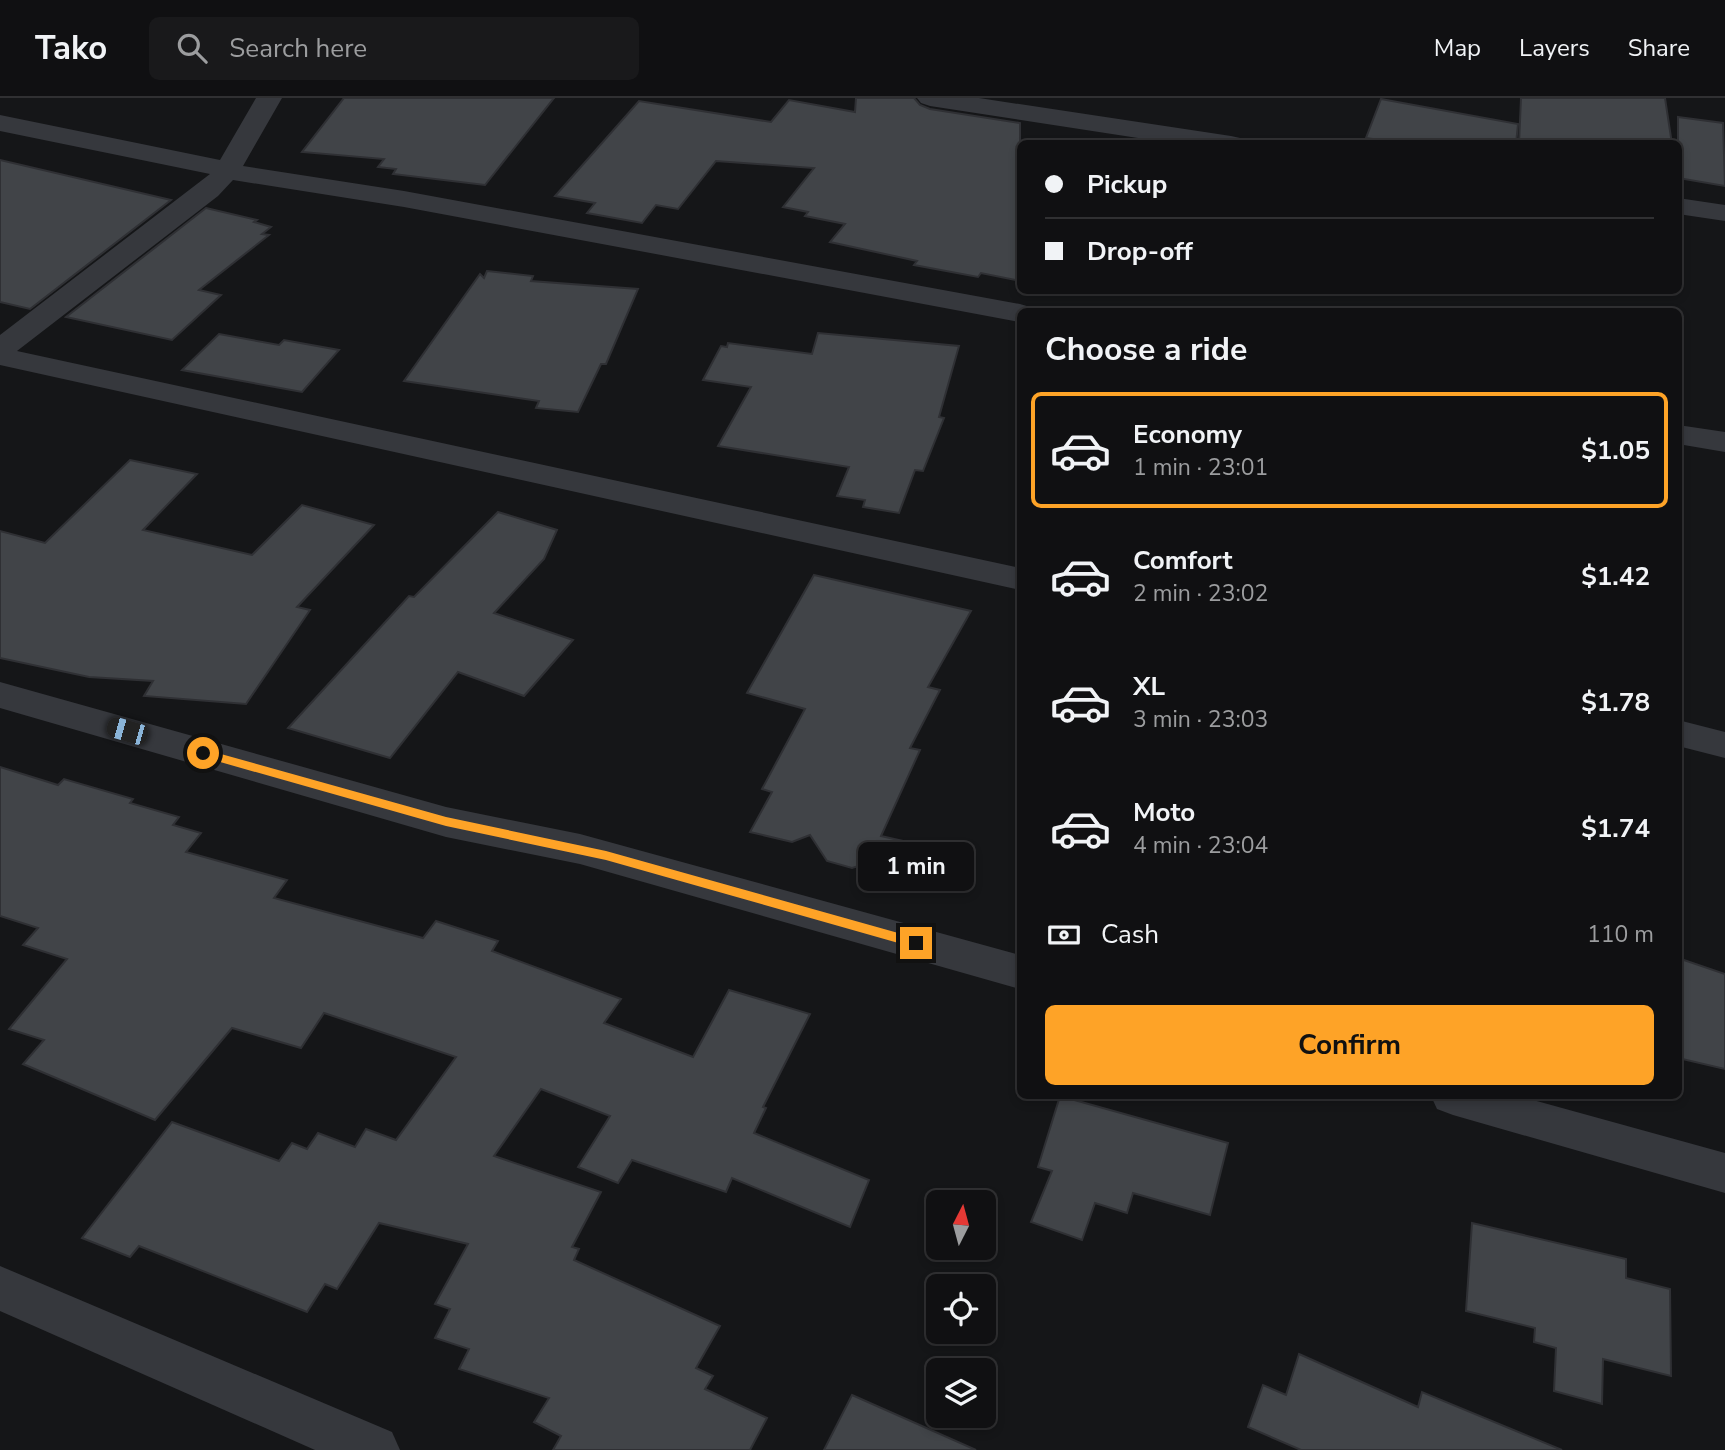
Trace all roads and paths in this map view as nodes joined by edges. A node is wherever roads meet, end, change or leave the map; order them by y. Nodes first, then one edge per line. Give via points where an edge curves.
1 (269, 98) edge
2 (930, 98) edge
3 (0, 123) edge
4 (1205, 140) edge
5 (227, 170) junction
6 (1682, 207) edge
7 (1725, 213) edge
8 (1017, 312) edge
9 (0, 349) edge
10 (0, 356) edge
11 (1682, 435) edge
12 (1725, 442) edge
13 (1017, 578) edge
14 (0, 695) edge
15 (1682, 734) edge
16 (1725, 744) edge
17 (1017, 971) edge
18 (1464, 1099) edge
19 (1725, 1173) edge
20 (0, 1288) edge
21 (374, 1450) edge

1 - 5 street
2 - 4 street
3 - 5 street
5 - 8 street
5 - 9 street via 157,233
6 - 7 street
10 - 13 street
11 - 12 street
14 - 17 street via 446,822 580,849
15 - 16 street
18 - 19 street
20 - 21 street

